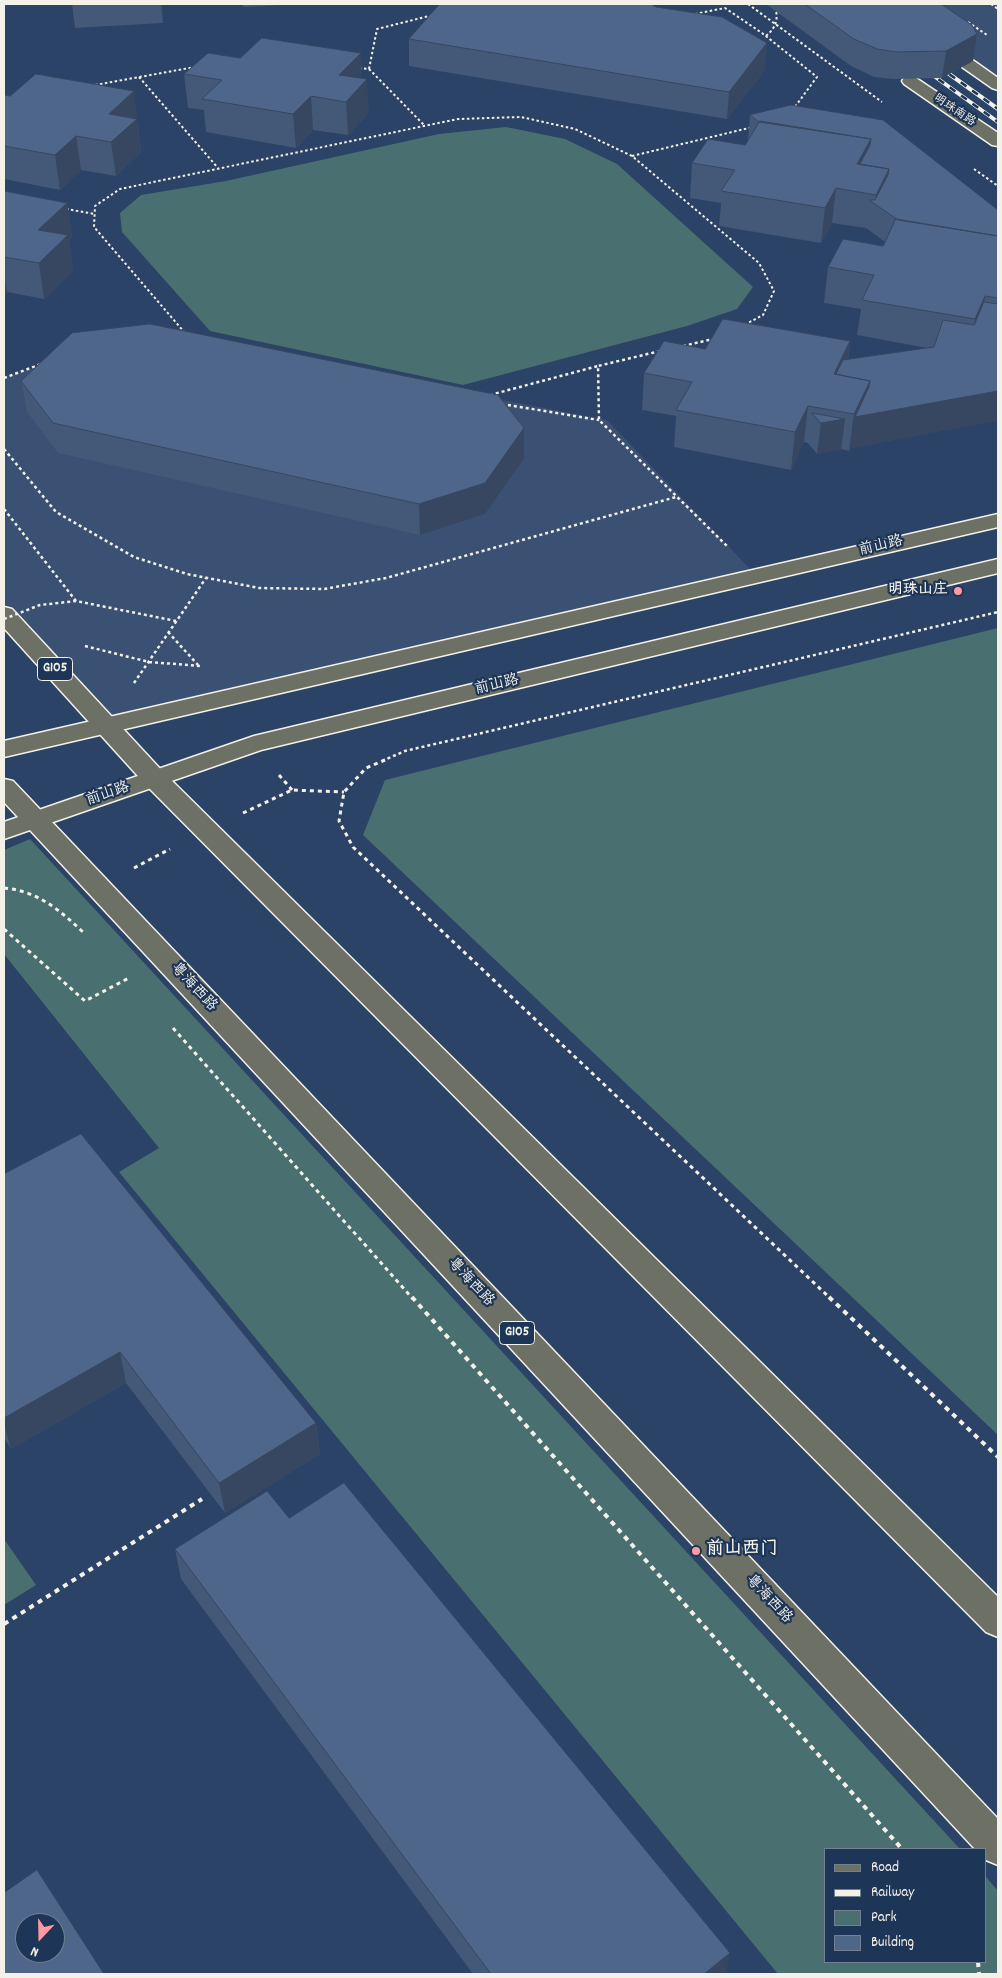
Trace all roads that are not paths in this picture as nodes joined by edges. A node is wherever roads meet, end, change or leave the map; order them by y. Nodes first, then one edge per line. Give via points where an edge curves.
1 (968, 64) edge
2 (910, 80) edge
3 (998, 84) edge
4 (998, 141) edge
5 (998, 520) edge
6 (998, 566) edge
7 (4, 614) edge
8 (106, 725) junction
9 (4, 749) edge
10 (155, 779) junction
11 (4, 786) edge
12 (36, 820) junction
13 (4, 831) edge
14 (998, 1621) edge
15 (998, 1846) edge

1 - 3 main road
2 - 4 main road, 明珠南路
5 - 8 main road, 前山路
6 - 10 main road, 前山路 via 254,744
7 - 8 main road, G105
8 - 9 main road, 前山路
8 - 10 main road, G105
10 - 12 main road, 前山路
10 - 14 main road, G105
11 - 12 main road, 粤海西路 / G105
12 - 13 main road, 前山路
12 - 15 main road, 粤海西路 / G105

